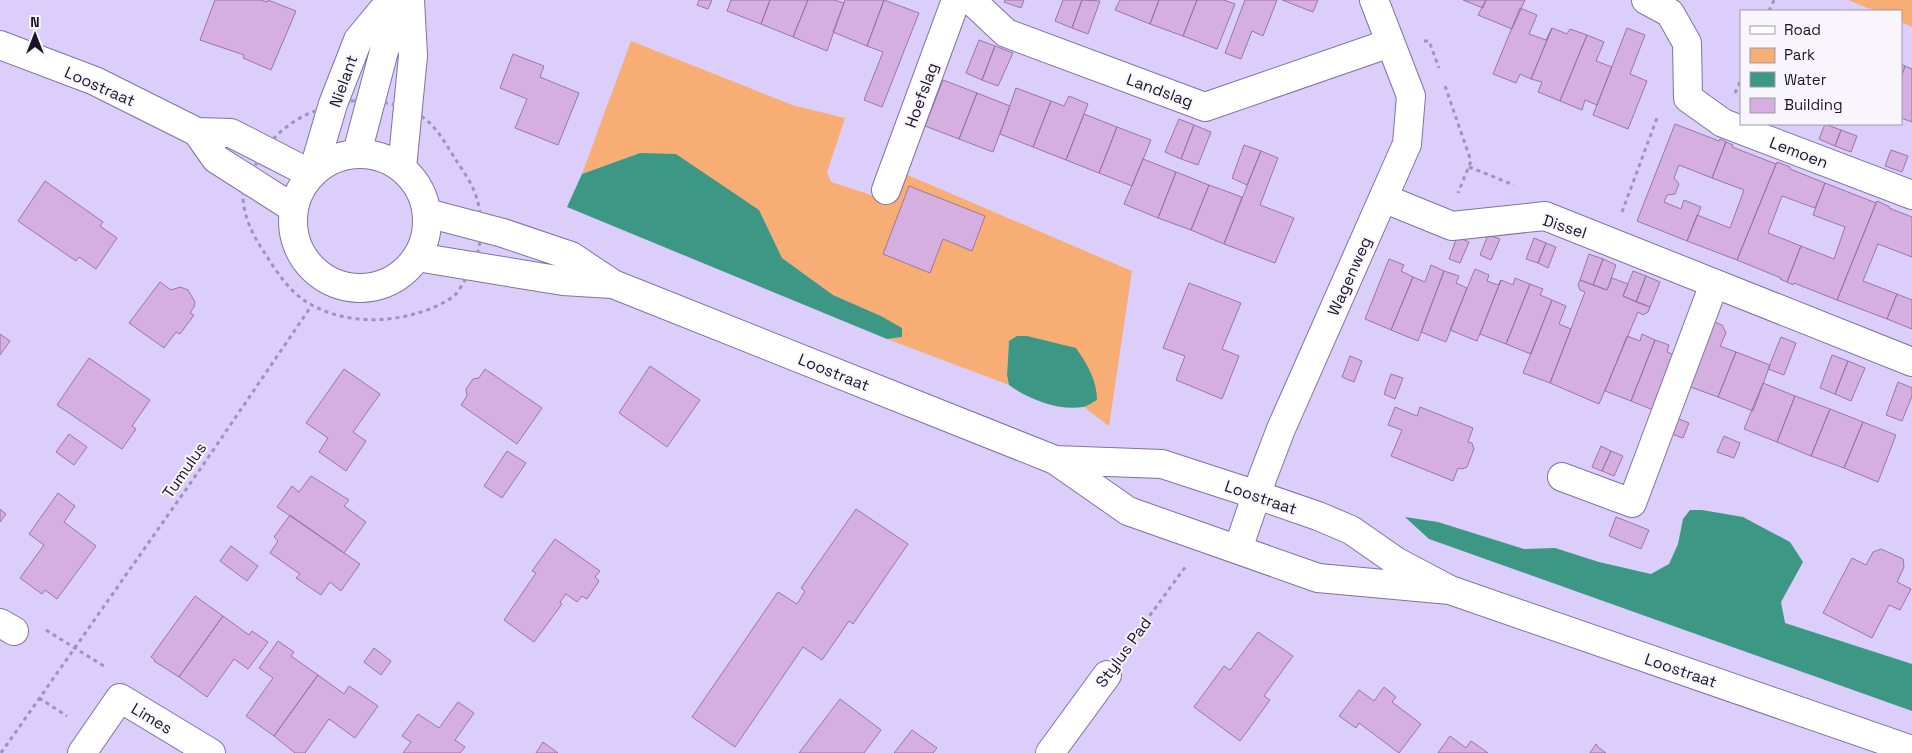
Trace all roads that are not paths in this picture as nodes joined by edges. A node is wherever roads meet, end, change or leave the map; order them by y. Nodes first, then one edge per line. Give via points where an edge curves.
1 (391, 0) edge
2 (401, 0) edge
3 (410, 0) edge
4 (956, 0) edge
5 (971, 0) edge
6 (1374, 0) edge
7 (1646, 0) edge
8 (1390, 43) junction
9 (0, 46) edge
10 (197, 132) junction
11 (356, 153) junction
12 (402, 168) junction
13 (312, 173) junction
14 (886, 190) dead end
15 (1912, 195) edge
16 (1383, 198) junction
17 (293, 208) junction
18 (427, 213) junction
19 (417, 257) junction
20 (613, 284) junction
21 (1714, 284) junction
22 (1912, 362) edge
23 (1055, 460) junction
24 (1562, 477) dead end
25 (1257, 495) junction
26 (1238, 549) junction
27 (1450, 590) junction
28 (1107, 675) road end
29 (1912, 750) edge
30 (82, 753) edge
31 (210, 753) edge
32 (1050, 753) edge

1 - 13 street, Nielant via 358,40
2 - 11 street, Nielant
3 - 12 street via 413,56
4 - 14 street, Hoefslag
5 - 8 street, Landslag via 1006,33 1205,107
6 - 8 street, Wagenweg
7 - 15 street, Lemoen via 1670,13 1687,43 1688,98 1723,123
8 - 16 street, Wagenweg via 1411,96 1407,144
9 - 10 street, Loostraat via 95,81
10 - 13 street, Loostraat via 231,132
10 - 17 street, Loostraat via 216,159
11 - 12 street via 380,156
11 - 13 street via 336,157
12 - 18 street via 416,183
13 - 17 street via 300,189
16 - 21 street, Dissel via 1452,226 1545,216
16 - 25 street, Wagenweg via 1281,429
17 - 19 street via 293,232 298,248 312,268 331,282 354,288 378,286 400,274
18 - 19 street via 425,236
18 - 20 street, Loostraat via 571,256
19 - 20 street, Loostraat via 563,281
20 - 23 street, Loostraat
21 - 22 street, Dissel
21 - 24 street via 1632,503
23 - 25 street, Loostraat via 1162,464
23 - 26 street, Loostraat via 1128,511
25 - 26 street, Wagenweg
25 - 27 street, Loostraat via 1351,530 1397,562
26 - 27 street, Loostraat via 1318,578
27 - 29 street, Loostraat
28 - 32 street, Stylus Pad
30 - 31 street, Limes via 120,698

